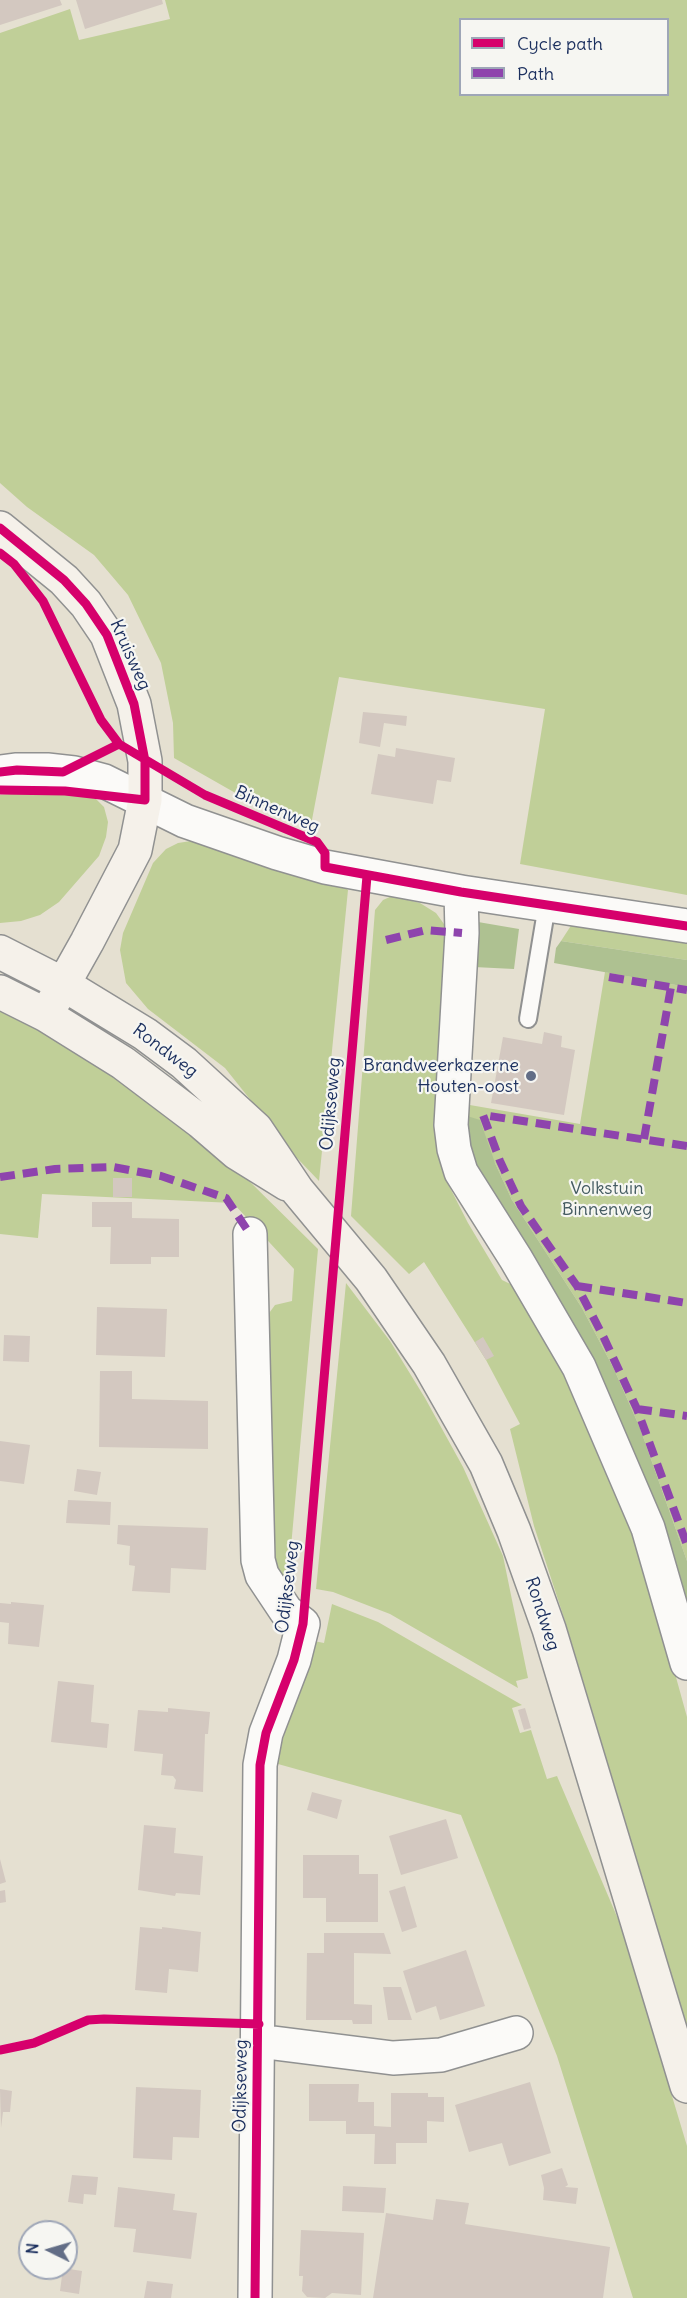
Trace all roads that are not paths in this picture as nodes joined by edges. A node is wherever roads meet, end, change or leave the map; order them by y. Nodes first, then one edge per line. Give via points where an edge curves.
1 (0, 528) edge
2 (0, 772) edge
3 (145, 800) junction
4 (461, 892) junction
5 (547, 905) junction
6 (687, 927) edge
7 (0, 952) edge
8 (63, 984) junction
9 (0, 992) edge
10 (46, 1015) junction
11 (528, 1019) dead end
12 (297, 1190) junction
13 (250, 1234) dead end
14 (687, 1663) edge
15 (516, 2033) dead end
16 (258, 2041) junction
17 (687, 2086) edge
18 (255, 2298) edge

1 - 3 main road, Kruisweg via 64,580 106,635 134,704 145,761
2 - 3 street, Binnenweg via 47,770 74,774 104,781
3 - 4 street, Binnenweg via 185,821 310,863
3 - 8 main road, Kruisweg via 132,856
4 - 5 street, Binnenweg
4 - 14 street via 451,1125 454,1149 461,1172 579,1367 648,1528
5 - 6 street, Binnenweg
5 - 11 lane
7 - 8 main road, Rondweg
8 - 10 main road, Kruisweg
8 - 12 main road, Rondweg via 145,1034 217,1092 256,1129
9 - 10 main road, Rondweg
10 - 12 main road, Rondweg via 123,1063 237,1153
12 - 17 main road, Rondweg via 371,1279 406,1329 457,1410 490,1474 549,1629
13 - 16 street, Odijkseweg via 258,1560 262,1575 286,1611 303,1624 294,1660 266,1733 260,1765
15 - 16 street, Odijkseweg via 441,2055 393,2058
16 - 18 street, Odijkseweg

